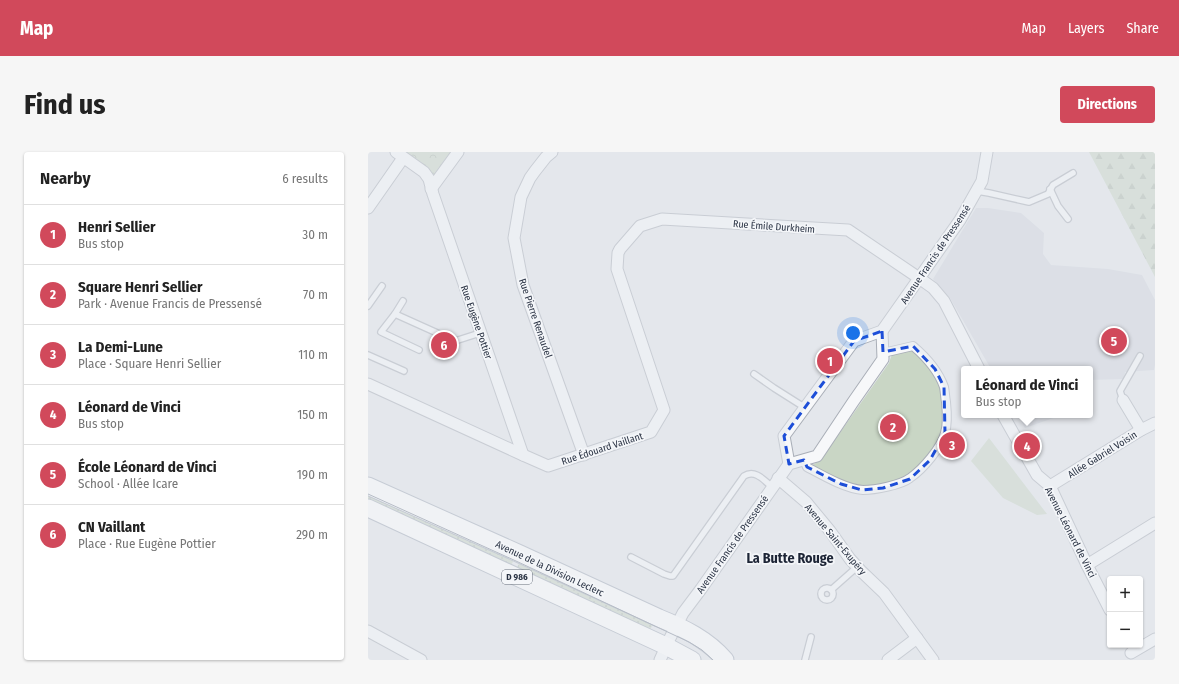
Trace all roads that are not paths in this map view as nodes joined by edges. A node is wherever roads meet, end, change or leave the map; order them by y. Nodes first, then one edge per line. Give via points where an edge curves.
1 (458, 152) edge
2 (552, 152) edge
3 (988, 152) edge
4 (400, 155) edge
5 (1073, 173) dead end
6 (431, 189) junction
7 (1050, 189) junction
8 (977, 191) junction
9 (368, 208) edge
10 (1068, 218) dead end
11 (625, 243) joint
12 (919, 278) junction
13 (382, 286) dead end
14 (404, 301) dead end
15 (368, 306) edge
16 (395, 314) junction
17 (882, 331) junction
18 (480, 333) junction
19 (419, 350) dead end
20 (883, 353) junction
21 (368, 355) edge
22 (1140, 356) dead end
23 (977, 366) edge
24 (404, 371) dead end
25 (754, 374) dead end
26 (368, 384) edge
27 (1123, 400) joint
28 (804, 407) junction
29 (1005, 418) edge
30 (1155, 423) edge
31 (1141, 430) junction
32 (523, 455) junction
33 (584, 455) junction
34 (804, 460) junction
35 (789, 464) junction
36 (775, 482) junction
37 (368, 486) edge
38 (1050, 486) junction
39 (368, 508) edge
40 (1155, 523) edge
41 (631, 557) dead end
42 (1087, 564) junction
43 (857, 567) junction
44 (831, 590) dead end
45 (1107, 604) edge
46 (676, 625) junction
47 (368, 631) edge
48 (811, 637) dead end
49 (917, 638) junction
50 (1155, 639) edge
51 (663, 653) edge
52 (1131, 653) edge
53 (421, 660) edge
54 (692, 660) edge
55 (725, 660) edge
56 (805, 660) edge
57 (888, 660) edge
58 (933, 660) edge

1 - 6 street
2 - 33 street, Rue Pierre Renaudel via 530,178 521,198 514,238 523,285
3 - 8 street, Avenue Francis de Pressensé via 982,181
4 - 6 street, Rue Eugène Pottier via 424,172
4 - 9 street
5 - 7 lane via 1052,185
6 - 18 street, Rue Eugène Pottier
7 - 8 lane via 1048,194 1030,202
7 - 10 lane via 1058,206
8 - 12 street, Avenue Francis de Pressensé
11 - 12 street, Rue Émile Durkheim via 640,226 662,219 848,230
11 - 33 street, Rue Édouard Vaillant via 618,253 617,269 664,410 651,432
12 - 17 street, Avenue Francis de Pressensé
12 - 23 street via 933,288 944,301
13 - 15 lane
14 - 16 lane
16 - 18 lane via 455,341
16 - 19 lane via 381,332
17 - 20 street
17 - 28 street via 854,341
18 - 32 street, Rue Eugène Pottier
20 - 34 street via 884,359 818,456
20 - 34 street via 913,346 935,369 944,387 947,413 945,433 930,460 910,479 883,488 862,490 841,484 807,467
21 - 24 lane
22 - 27 lane via 1120,391
25 - 28 lane
26 - 32 street, Rue Édouard Vaillant
27 - 31 street
28 - 35 street via 784,436
29 - 38 street, Avenue Léonard de Vinci via 1037,475
30 - 31 street, Allée Gabriel Voisin
31 - 38 street, Allée Gabriel Voisin
32 - 33 street, Rue Édouard Vaillant via 548,466
34 - 35 street
35 - 36 street, Avenue Francis de Pressensé
36 - 41 lane via 758,475 744,476 673,576
36 - 43 street, Avenue Saint-Exupéry via 806,502
36 - 46 street, Avenue Francis de Pressensé
37 - 46 main road, Avenue de la Division Leclerc / D 986
38 - 42 street, Avenue Léonard de Vinci
39 - 51 main road, D 986
40 - 42 street
42 - 45 street, Avenue Léonard de Vinci
43 - 44 lane
43 - 49 street, Avenue Saint-Exupéry via 884,593
46 - 51 street, Avenue Francis de Pressensé
46 - 55 main road, Avenue de la Division Leclerc / D 986 via 710,644
47 - 53 street
48 - 56 lane
49 - 57 street
49 - 58 street, Avenue Saint-Exupéry
50 - 52 street
51 - 54 main road, D 986

